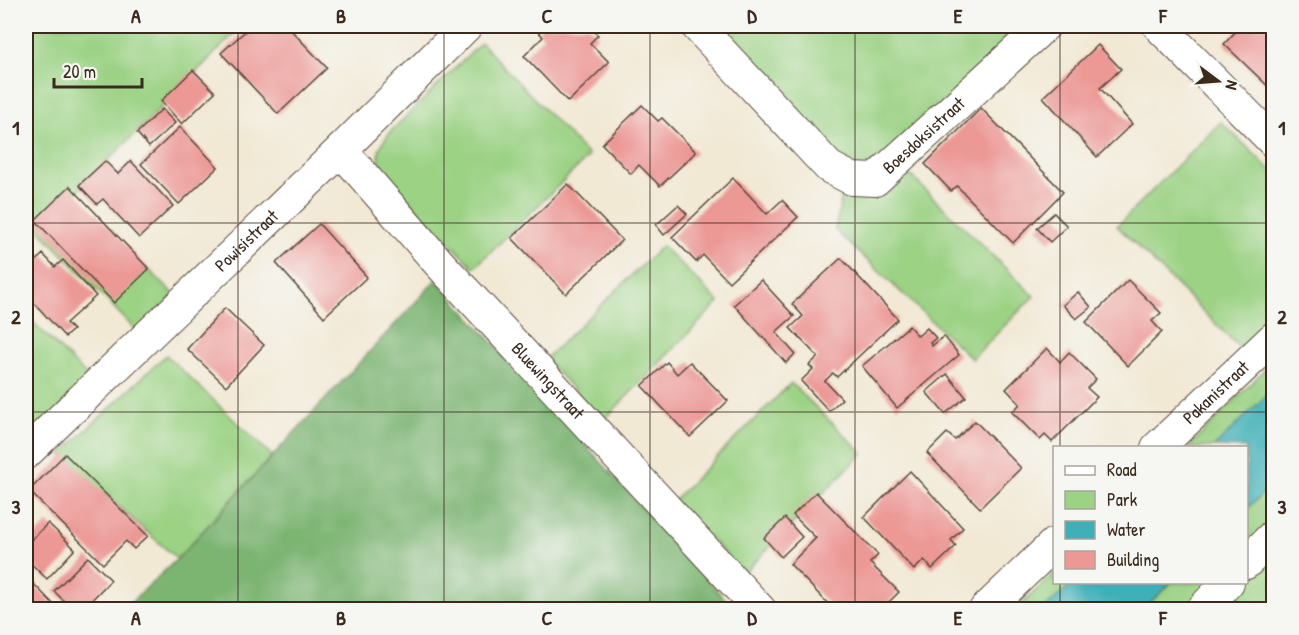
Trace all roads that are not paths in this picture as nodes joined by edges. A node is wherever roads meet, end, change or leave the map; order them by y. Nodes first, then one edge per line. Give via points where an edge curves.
1 (466, 26) edge
2 (698, 26) edge
3 (1044, 26) edge
4 (1159, 26) edge
5 (1274, 142) edge
6 (341, 150) junction
7 (1274, 338) edge
8 (1158, 446) edge
9 (26, 453) edge
10 (1274, 535) edge
11 (1053, 545) edge
12 (1248, 561) edge
13 (1226, 584) edge
14 (760, 609) edge
15 (985, 609) edge
16 (1202, 609) edge

1 - 6 street, Powisistraat
2 - 3 street, Boesdoksistraat via 830,166 852,179 875,180
4 - 5 street
6 - 9 street, Powisistraat
6 - 14 street, Bluewingstraat via 438,262
7 - 8 street, Pakanistraat
10 - 12 street
11 - 15 street
13 - 16 street

